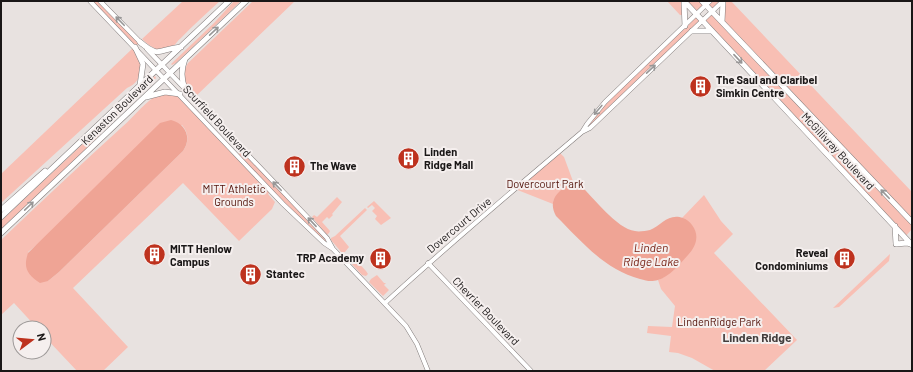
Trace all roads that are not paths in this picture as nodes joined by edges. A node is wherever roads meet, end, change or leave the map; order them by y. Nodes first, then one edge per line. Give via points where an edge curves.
1 (90, 1) edge
2 (100, 1) edge
3 (229, 1) edge
4 (246, 1) edge
5 (684, 1) edge
6 (710, 1) edge
7 (723, 1) edge
8 (704, 3) edge
9 (712, 12) junction
10 (697, 14) junction
11 (703, 21) junction
12 (722, 22) junction
13 (684, 26) junction
14 (692, 31) junction
15 (712, 31) junction
16 (140, 42) junction
17 (135, 47) junction
18 (181, 47) junction
19 (186, 58) junction
20 (163, 65) junction
21 (157, 70) junction
22 (170, 73) junction
23 (164, 78) junction
24 (140, 85) junction
25 (185, 89) junction
26 (180, 94) junction
27 (145, 97) junction
28 (582, 132) junction
29 (82, 140) junction
30 (1, 210) edge
31 (1, 217) edge
32 (912, 222) edge
33 (895, 226) junction
34 (1, 233) edge
35 (912, 245) edge
36 (333, 249) junction
37 (428, 263) junction
38 (385, 303) junction
39 (428, 371) edge
40 (531, 371) edge

1 - 17 street, Scurfield Boulevard
16 -> 2 street, Scurfield Boulevard
3 - 18 main road, Kenaston Boulevard
19 -> 4 main road, Kenaston Boulevard
5 - 10 main road, McGillivray Boulevard
5 - 13 main road
6 - 8 street, Dovercourt Drive
7 - 9 street, Dovercourt Drive
7 - 12 main road
8 - 9 main road, McGillivray Boulevard
8 - 10 street, Dovercourt Drive
9 - 11 street, Dovercourt Drive
9 - 12 main road, McGillivray Boulevard
10 - 11 main road, McGillivray Boulevard
10 - 13 street, Dovercourt Drive
11 - 14 street, Dovercourt Drive
11 - 15 main road, McGillivray Boulevard
32 -> 12 main road, McGillivray Boulevard
13 -> 28 street, Dovercourt Drive via 605,102
14 - 15 main road
28 -> 14 street, Dovercourt Drive via 590,128
15 -> 33 main road, McGillivray Boulevard
16 - 18 main road via 155,52
16 - 20 street, Scurfield Boulevard
17 - 21 street, Scurfield Boulevard
17 - 24 main road via 143,64
18 - 20 main road, Kenaston Boulevard
19 - 22 main road, Kenaston Boulevard
19 - 25 main road via 182,74
20 - 21 main road, Kenaston Boulevard
20 - 22 street, Scurfield Boulevard
21 - 23 street, Scurfield Boulevard
21 - 24 main road, Kenaston Boulevard
22 - 23 main road, Kenaston Boulevard
22 - 25 street, Scurfield Boulevard
23 - 26 street, Scurfield Boulevard
23 - 27 main road, Kenaston Boulevard
24 - 29 main road, Kenaston Boulevard
36 -> 25 street, Scurfield Boulevard via 327,238
26 - 27 main road via 165,92
26 - 36 street, Scurfield Boulevard via 283,204
34 -> 27 main road, Kenaston Boulevard
28 - 37 street, Dovercourt Drive
29 - 30 main road
29 - 31 main road
33 - 35 main road, McGillivray Boulevard
33 - 35 main road via 896,244
36 - 38 street, Scurfield Boulevard
37 - 38 street, Dovercourt Drive
37 - 40 street, Chevrier Boulevard
38 - 39 street, Scurfield Boulevard via 406,326

